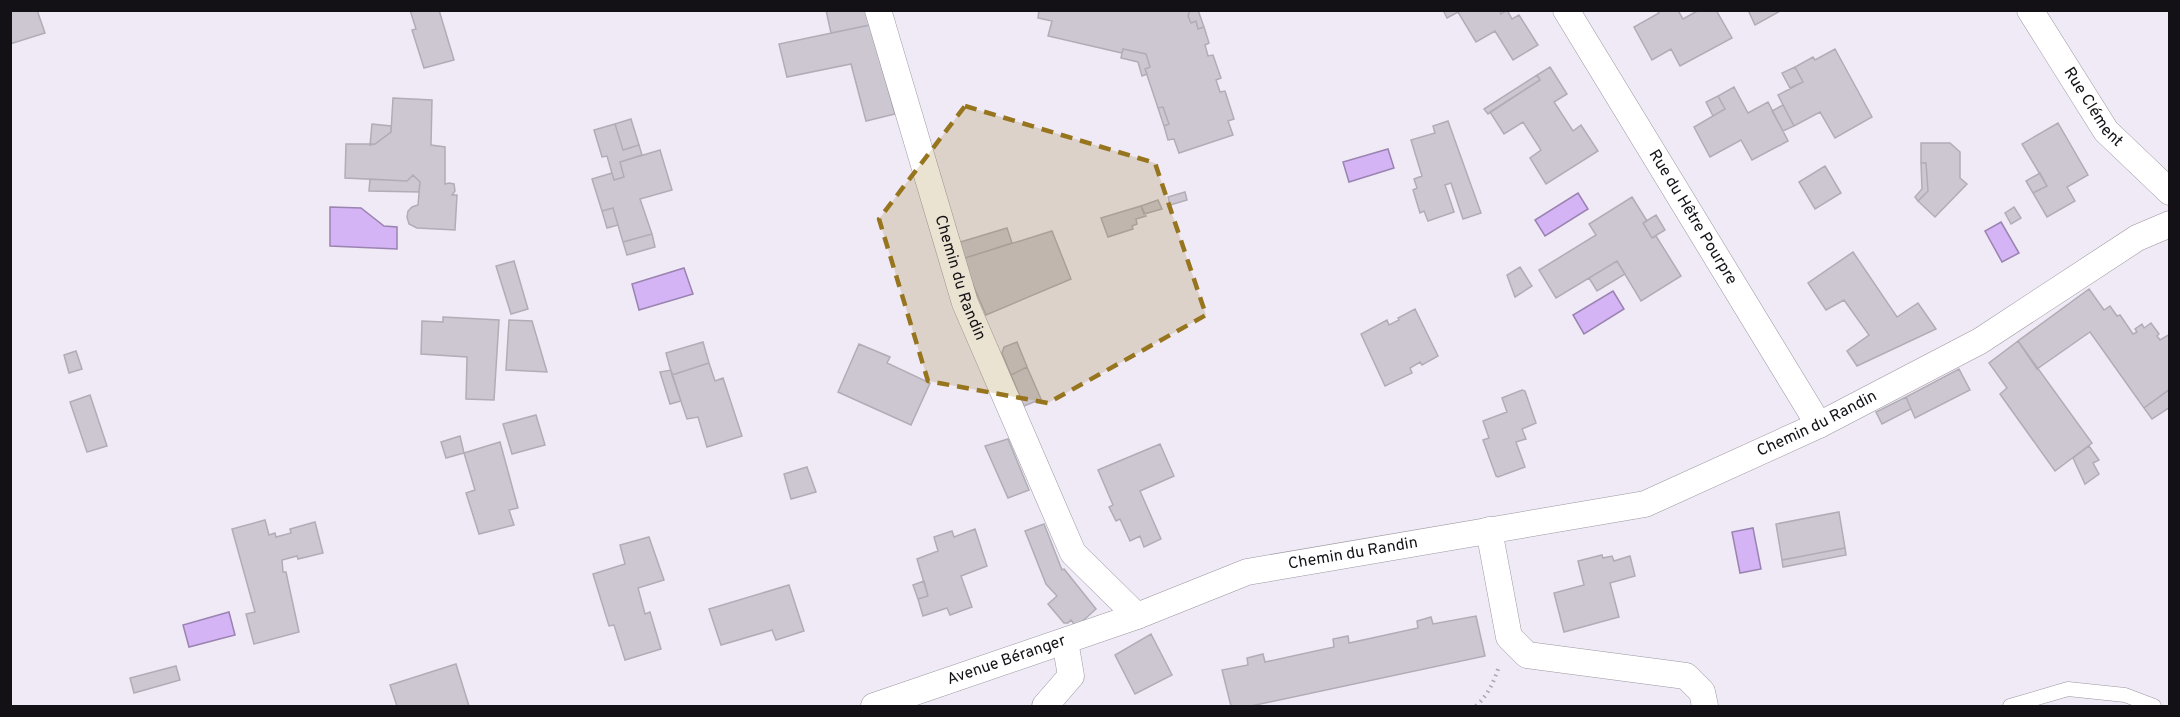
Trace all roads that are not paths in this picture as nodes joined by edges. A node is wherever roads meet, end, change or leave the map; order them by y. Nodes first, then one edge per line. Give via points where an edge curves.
1 (878, 10) edge
2 (1566, 10) edge
3 (2030, 10) edge
4 (2169, 192) edge
5 (2169, 224) edge
6 (1819, 425) junction
7 (1489, 530) junction
8 (1137, 616) junction
9 (1065, 641) junction
10 (874, 706) edge
11 (1045, 706) edge
12 (1705, 706) edge
13 (2010, 706) edge
14 (2154, 706) edge

1 - 8 street, Chemin du Randin via 965,303 1073,554
2 - 6 street, Rue du Hêtre Pourpre
3 - 4 street, Rue Clément via 2106,131
5 - 6 street, Chemin du Randin via 2137,237 1980,341
6 - 7 street, Chemin du Randin via 1645,504
7 - 8 street, Chemin du Randin via 1247,572
7 - 12 street via 1509,637 1527,655 1686,676 1702,692
8 - 9 street, Avenue Béranger
9 - 10 street, Avenue Béranger
9 - 11 street via 1071,676
13 - 14 lane via 2068,689 2126,695

